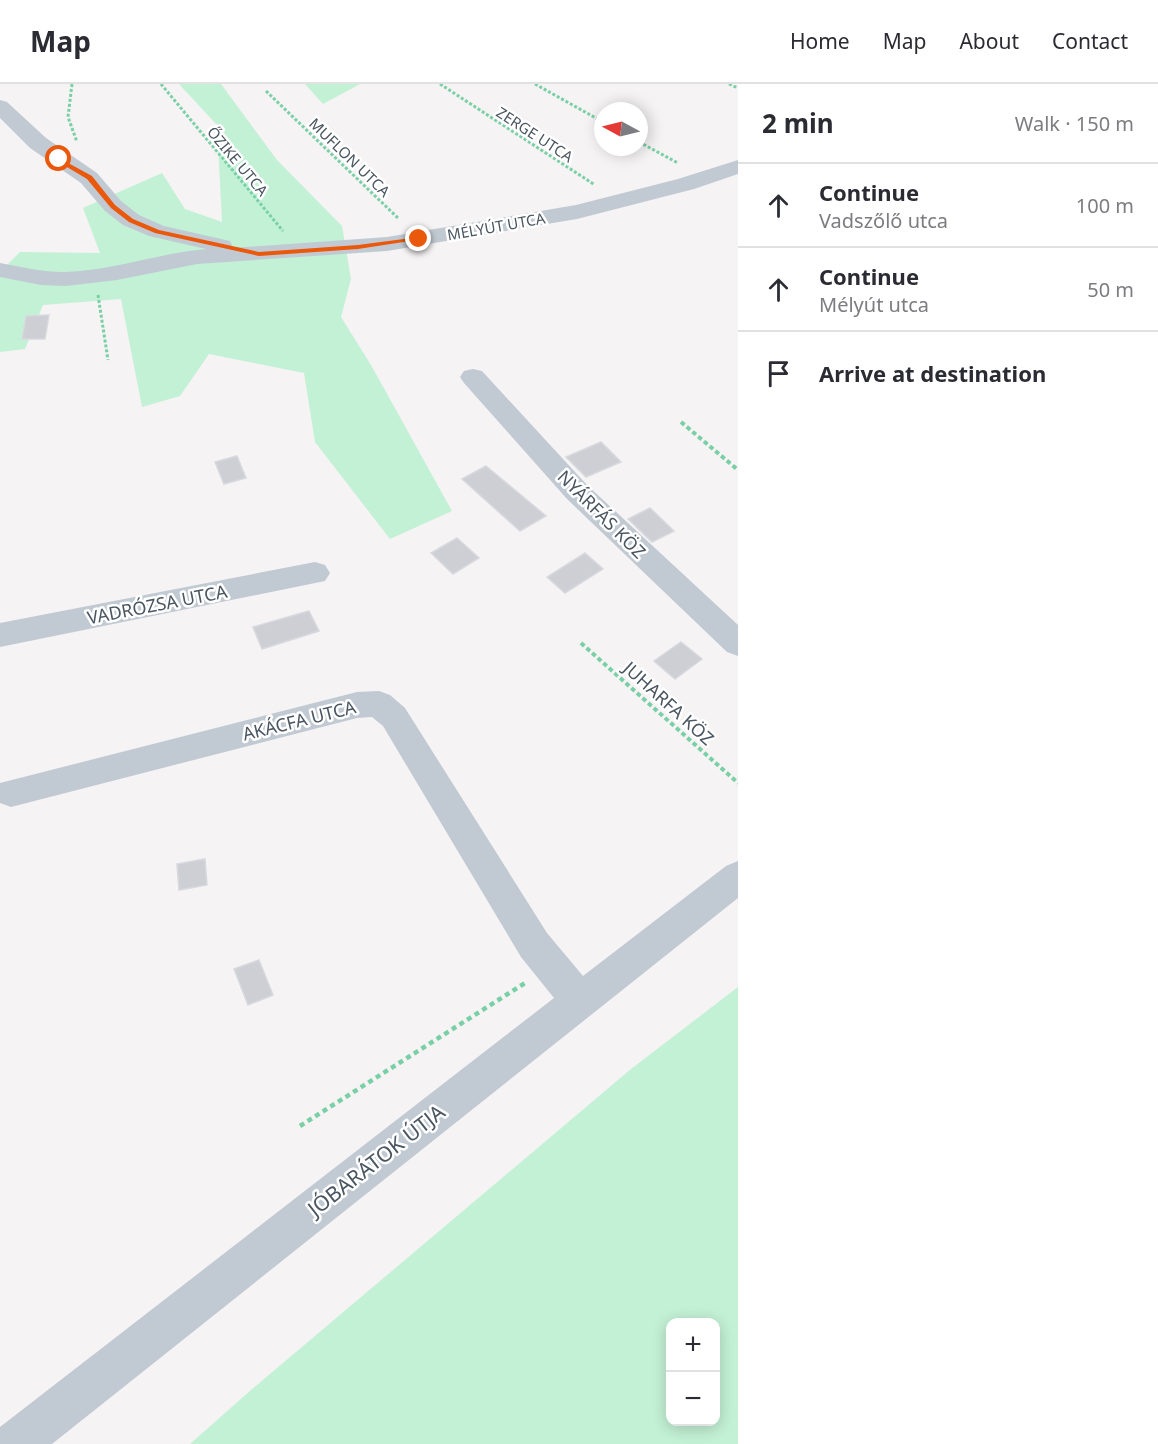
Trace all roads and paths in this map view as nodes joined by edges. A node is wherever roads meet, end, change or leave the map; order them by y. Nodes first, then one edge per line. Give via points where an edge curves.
1 (72, 84) edge
2 (161, 84) edge
3 (440, 84) edge
4 (535, 84) edge
5 (729, 84) edge
6 (738, 88) edge
7 (266, 91) dead end
8 (0, 106) edge
9 (594, 117) edge
10 (648, 147) edge
11 (738, 166) edge
12 (85, 175) junction
13 (705, 178) junction
14 (619, 201) junction
15 (419, 239) junction
16 (299, 251) junction
17 (259, 254) junction
18 (0, 270) edge
19 (95, 277) junction
20 (108, 360) dead end
21 (473, 377) dead end
22 (681, 422) dead end
23 (738, 470) edge
24 (315, 573) dead end
25 (0, 635) edge
26 (581, 644) dead end
27 (738, 644) edge
28 (738, 783) edge
29 (10, 793) dead end
30 (738, 877) edge
31 (551, 967) junction
32 (579, 1000) junction
33 (300, 1126) dead end
34 (15, 1444) edge

1 - 12 path via 68,117
2 - 16 path, ŐZIKE UTCA
3 - 14 path, ZERGE UTCA
4 - 9 path
5 - 6 path
7 - 15 path, MUFLON UTCA
8 - 12 street via 38,143
10 - 13 path
11 - 13 street, MÉLYÚT UTCA
12 - 17 street via 131,220 157,231
13 - 14 street, MÉLYÚT UTCA
14 - 15 street, MÉLYÚT UTCA
15 - 16 street, MÉLYÚT UTCA
16 - 17 street, MÉLYÚT UTCA
17 - 19 street, MÉLYÚT UTCA via 177,259
18 - 19 street, MÉLYÚT UTCA via 41,278
19 - 20 path
21 - 27 street, NYÁRFÁS KÖZ via 577,492
22 - 23 path
24 - 25 street, VADRÓZSA UTCA
26 - 28 path, JUHARFA KÖZ
29 - 31 street, AKÁCFA UTCA via 357,705 379,704 394,717
30 - 32 street, JÓBARÁTOK ÚTJA
31 - 32 street, AKÁCFA UTCA
31 - 33 path
32 - 34 street, JÓBARÁTOK ÚTJA

